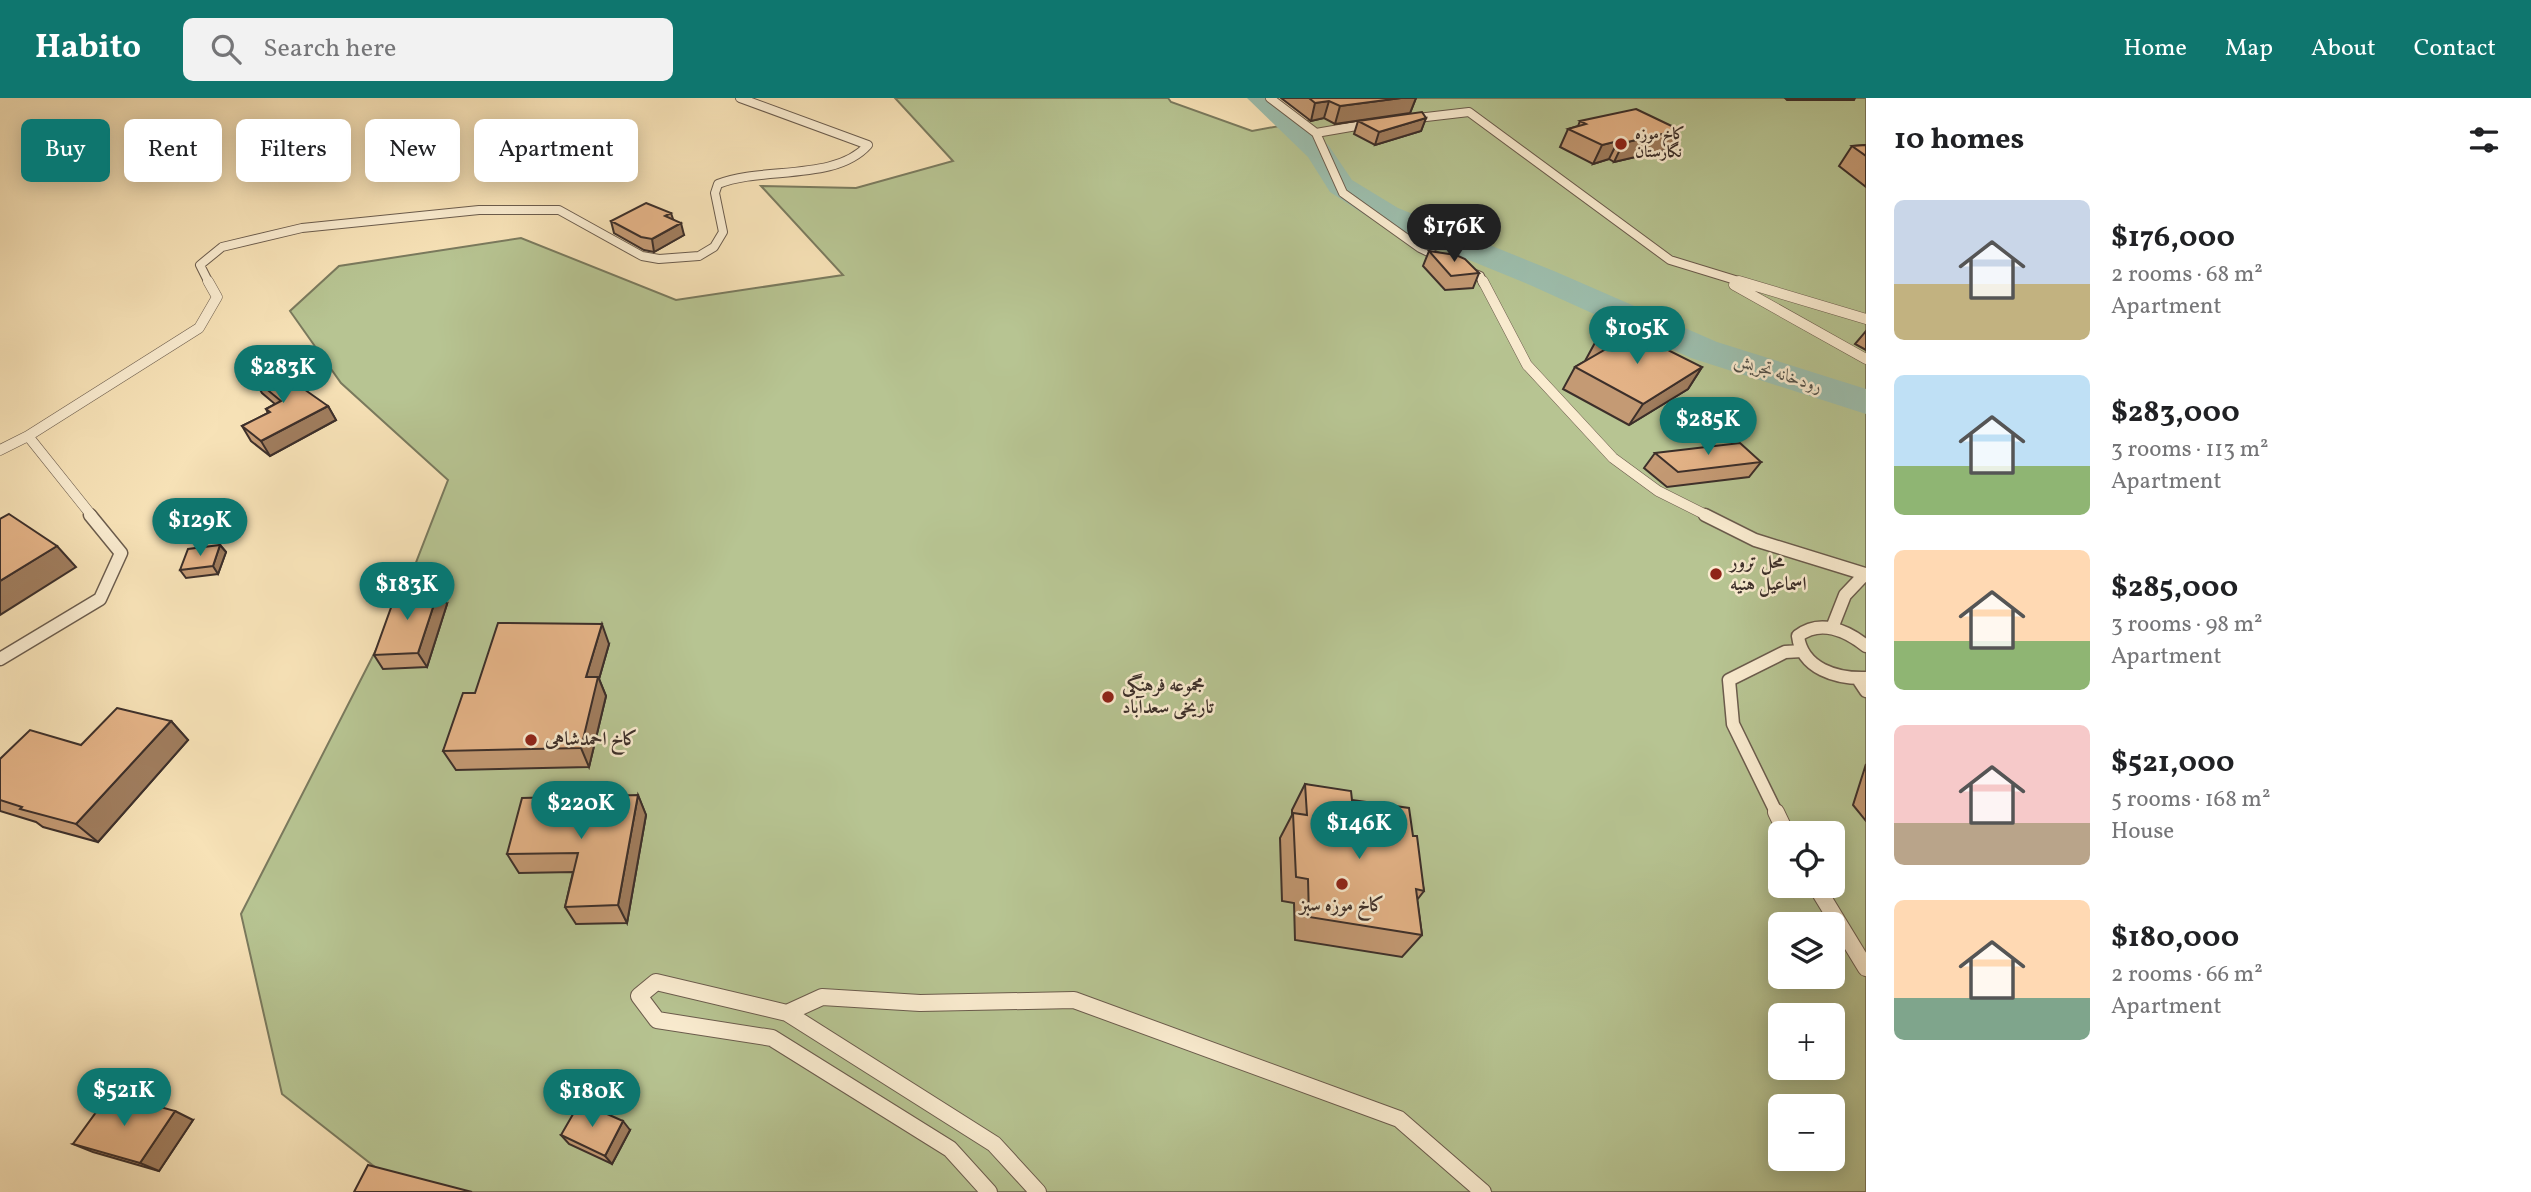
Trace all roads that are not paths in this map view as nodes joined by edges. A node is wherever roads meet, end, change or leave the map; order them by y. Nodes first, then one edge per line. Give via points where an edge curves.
1 (740, 98) edge
2 (1270, 98) edge
3 (1396, 120) edge
4 (1383, 122) edge
5 (1316, 133) junction
6 (1715, 274) junction
7 (1866, 319) edge
8 (1866, 359) edge
9 (28, 436) junction
10 (0, 450) edge
11 (1832, 628) junction
12 (1866, 646) edge
13 (1802, 651) junction
14 (0, 659) edge
15 (1862, 679) edge
16 (1866, 691) edge
17 (1780, 821) edge
18 (1823, 898) edge
19 (1866, 968) edge
20 (787, 1013) junction
21 (989, 1192) edge
22 (1038, 1192) edge
23 (1483, 1192) edge

1 - 9 lane via 868,145 864,153 832,167 744,173 718,184 715,192 723,232 714,248 696,256 657,261 642,256 559,210 479,210 302,228 222,247 200,265 217,297 199,328
2 - 5 lane
3 - 6 lane via 1469,111 1670,260
4 - 5 lane
5 - 11 lane via 1343,193 1420,248 1480,276 1527,365 1613,458 1658,491 1755,540 1865,574 1845,595
6 - 7 lane
6 - 8 lane
9 - 10 lane
9 - 14 lane via 121,553 100,599
11 - 12 lane
11 - 13 lane via 1802,630 1798,643
13 - 15 lane via 1832,674
13 - 17 lane via 1786,652 1729,680 1733,724
15 - 16 lane
18 - 19 lane
20 - 21 lane via 656,982 639,996 657,1020 772,1038 950,1149
20 - 22 lane via 994,1144
20 - 23 lane via 822,997 920,1003 1074,1000 1399,1119

